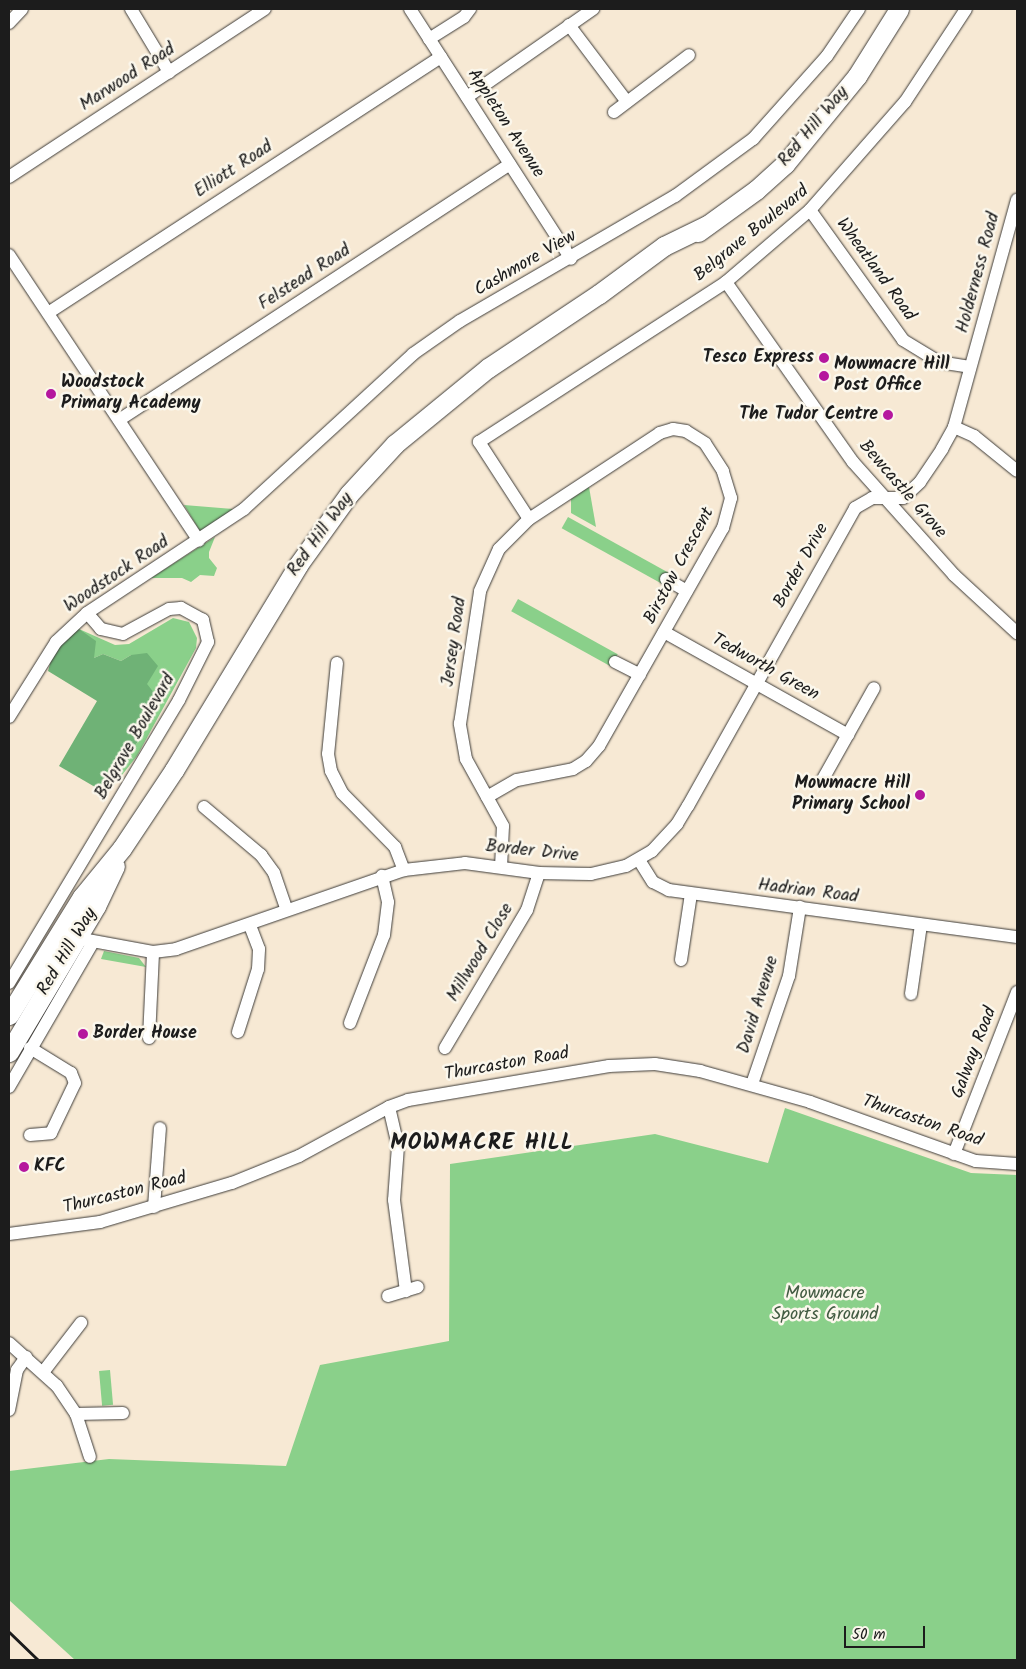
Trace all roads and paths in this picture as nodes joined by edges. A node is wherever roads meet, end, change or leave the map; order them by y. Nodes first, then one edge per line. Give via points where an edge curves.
1 (131, 9) edge
2 (266, 9) edge
3 (410, 9) edge
4 (470, 9) edge
5 (593, 9) edge
6 (859, 9) edge
7 (899, 9) edge
8 (966, 9) edge
9 (18, 10) edge
10 (9, 23) edge
11 (570, 25) junction
12 (429, 39) junction
13 (689, 55) dead end
14 (441, 56) junction
15 (169, 72) junction
16 (467, 97) junction
17 (627, 102) junction
18 (614, 112) dead end
19 (510, 164) junction
20 (9, 177) edge
21 (1017, 200) edge
22 (810, 210) junction
23 (9, 255) edge
24 (571, 259) junction
25 (726, 282) junction
26 (48, 313) junction
27 (970, 367) junction
28 (119, 420) junction
29 (954, 427) junction
30 (1017, 471) edge
31 (885, 498) junction
32 (529, 519) junction
33 (199, 541) junction
34 (666, 579) dead end
35 (687, 592) junction
36 (87, 613) junction
37 (664, 632) junction
38 (1017, 633) edge
39 (615, 662) dead end
40 (337, 663) dead end
41 (640, 675) junction
42 (756, 684) junction
43 (874, 688) dead end
44 (9, 717) edge
45 (848, 734) junction
46 (823, 779) dead end
47 (487, 796) junction
48 (204, 807) dead end
49 (639, 860) junction
50 (501, 867) junction
51 (404, 870) junction
52 (539, 873) junction
53 (382, 876) junction
54 (691, 894) junction
55 (800, 907) junction
56 (286, 910) junction
57 (250, 925) junction
58 (921, 925) junction
59 (1017, 937) edge
60 (76, 938) junction
61 (153, 952) junction
62 (681, 960) dead end
63 (9, 983) edge
64 (1017, 992) edge
65 (911, 994) dead end
66 (9, 1014) edge
67 (356, 1018) dead end
68 (238, 1032) dead end
69 (149, 1038) dead end
70 (30, 1048) junction
71 (445, 1048) dead end
72 (9, 1052) edge
73 (752, 1084) junction
74 (9, 1087) edge
75 (389, 1107) junction
76 (160, 1128) dead end
77 (30, 1135) dead end
78 (954, 1154) junction
79 (1017, 1164) edge
80 (154, 1207) junction
81 (10, 1233) edge
82 (388, 1296) dead end
83 (81, 1323) dead end
84 (9, 1343) edge
85 (26, 1357) junction
86 (44, 1371) junction
87 (9, 1410) edge
88 (123, 1413) dead end
89 (76, 1414) junction
90 (90, 1457) dead end

1 - 15 street
2 - 15 street, Marwood Road
3 - 12 street, Appleton Avenue
4 - 12 street via 464,17
5 - 11 street
6 - 24 street, Cashmore View via 827,56 753,139 675,196
7 - 60 highway, Red Hill Way via 857,76 785,164 756,190 646,271 599,294 488,368 395,444 349,494 298,565 174,770 122,848 82,897
8 - 22 street, Belgrave Boulevard via 905,102
9 - 10 street
11 - 16 street
11 - 17 street
12 - 14 street, Appleton Avenue
13 - 17 street
14 - 16 street, Appleton Avenue
14 - 26 street, Elliott Road
15 - 20 street, Marwood Road
16 - 19 street, Appleton Avenue
17 - 18 street
19 - 24 street, Appleton Avenue
19 - 28 street, Felstead Road
21 - 27 street, Holderness Road
22 - 25 street, Belgrave Boulevard
22 - 27 street, Wheatland Road via 903,340 939,362
23 - 26 street
24 - 33 street, Cashmore View via 460,321 414,354 244,509
25 - 31 street, Bewcastle Grove via 820,418
25 - 32 street, Belgrave Boulevard via 479,442
26 - 28 street
27 - 29 street, Holderness Road
28 - 33 street
29 - 30 street via 974,436
29 - 31 street, Holderness Road via 931,468 911,492 903,498
31 - 38 street, Bewcastle Grove via 954,575
31 - 42 street, Border Drive via 863,500 855,508
32 - 35 street, Birstow Crescent via 660,433 673,429 686,431 705,443 723,471 731,498 724,528
32 - 47 street, Jersey Road via 511,535 490,563 480,591 476,616 460,724 466,759
33 - 36 street, Woodstock Road
34 - 35 street
35 - 37 street, Birstow Crescent
36 - 44 street, Woodstock Road via 56,642
36 - 63 street, Belgrave Boulevard via 101,629 123,634 168,609 181,608 203,620 208,642 179,700
37 - 41 street, Birstow Crescent
37 - 42 street, Tedworth Green
39 - 41 street
40 - 51 street via 328,754 331,771 342,793 395,847
41 - 47 street, Birstow Crescent via 599,746 586,761 573,769 517,780
42 - 45 street, Tedworth Green
42 - 49 street, Border Drive via 677,824
43 - 45 street
45 - 46 street
47 - 50 street, Jersey Road via 503,826
48 - 56 street via 261,855 274,873
49 - 52 street, Border Drive via 591,874
49 - 54 street, Hadrian Road via 652,881 661,888
50 - 51 street, Border Drive via 465,863
50 - 52 street, Border Drive
51 - 53 street, Border Drive
52 - 71 street, Millwood Close via 528,910
53 - 56 street, Border Drive
53 - 67 street via 388,919
54 - 55 street, Hadrian Road
54 - 62 street
55 - 58 street, Hadrian Road
55 - 73 street, David Avenue via 789,976
56 - 57 street, Border Drive
57 - 61 street, Border Drive via 176,949
57 - 68 street via 259,949 258,969
58 - 59 street, Hadrian Road
58 - 65 street
60 - 61 street, Border Drive
60 - 66 highway, Red Hill Way
60 - 70 street
60 - 72 highway, Red Hill Way
61 - 69 street
64 - 78 street, Galway Road
70 - 74 street
70 - 77 street via 72,1073 75,1083 51,1133
73 - 75 street, Thurcaston Road via 655,1064 609,1066 408,1100
73 - 78 street, Thurcaston Road
75 - 80 street, Thurcaston Road via 299,1156
75 - 82 street via 398,1146 394,1200 412,1289
76 - 80 street
78 - 79 street, Thurcaston Road via 976,1161
80 - 81 street, Thurcaston Road via 100,1222
83 - 86 street
84 - 85 street
85 - 86 street
85 - 87 street via 17,1370
86 - 89 street
88 - 89 street
89 - 90 street

